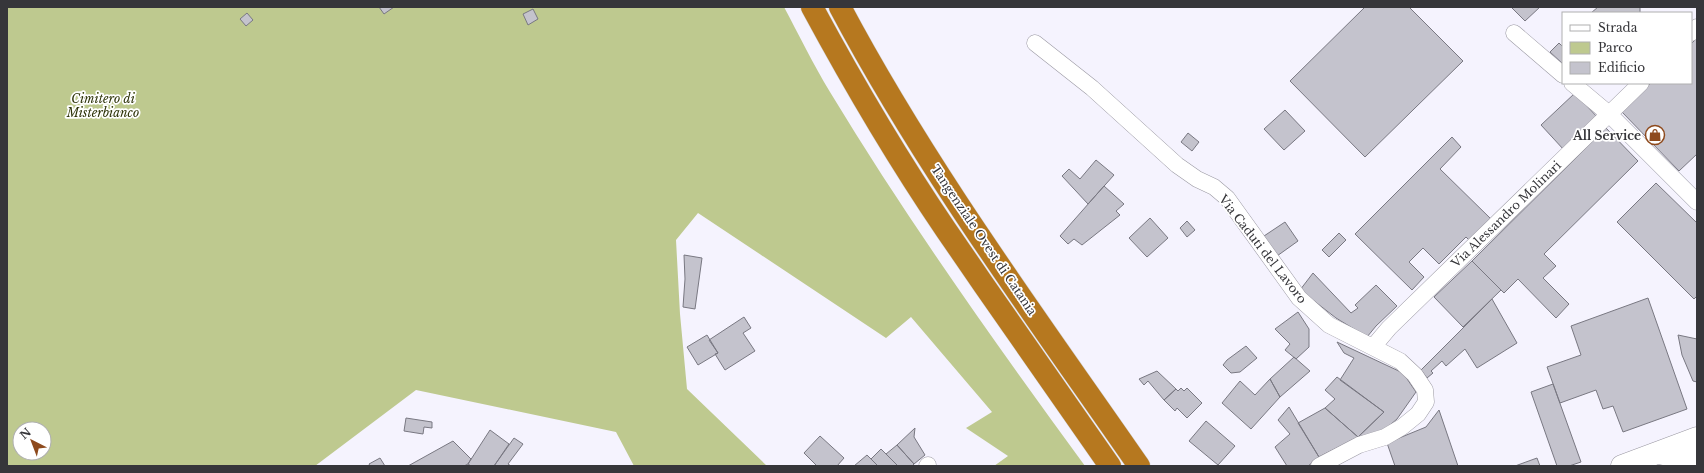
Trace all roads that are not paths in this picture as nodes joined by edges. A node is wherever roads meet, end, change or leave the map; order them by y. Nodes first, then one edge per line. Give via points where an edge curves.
1 (812, 7) edge
2 (840, 7) edge
3 (1514, 33) dead end
4 (1035, 42) dead end
5 (1562, 74) edge
6 (1573, 84) edge
7 (1640, 84) edge
8 (1609, 114) junction
9 (1697, 202) edge
10 (1373, 347) junction
11 (1697, 438) edge
12 (1659, 453) junction
13 (1697, 461) edge
14 (1110, 466) edge
15 (1139, 466) edge
16 (1319, 466) edge
17 (1622, 466) edge

1 - 14 highway, Tangenziale Ovest di Catania via 886,136 945,229
2 - 15 highway, Tangenziale Ovest di Catania via 908,125 965,214
3 - 5 street
4 - 10 street, Via Caduti del Lavoro via 1092,88 1177,165 1214,187 1227,198 1299,298 1329,326
6 - 8 street
7 - 8 street, Via Alessandro Molinari
8 - 9 street
8 - 10 street, Via Alessandro Molinari via 1389,328
10 - 16 street, Via Caduti del Lavoro via 1400,361 1415,375 1425,390 1426,402 1418,414 1402,427
11 - 12 main road
12 - 13 main road
12 - 17 main road

